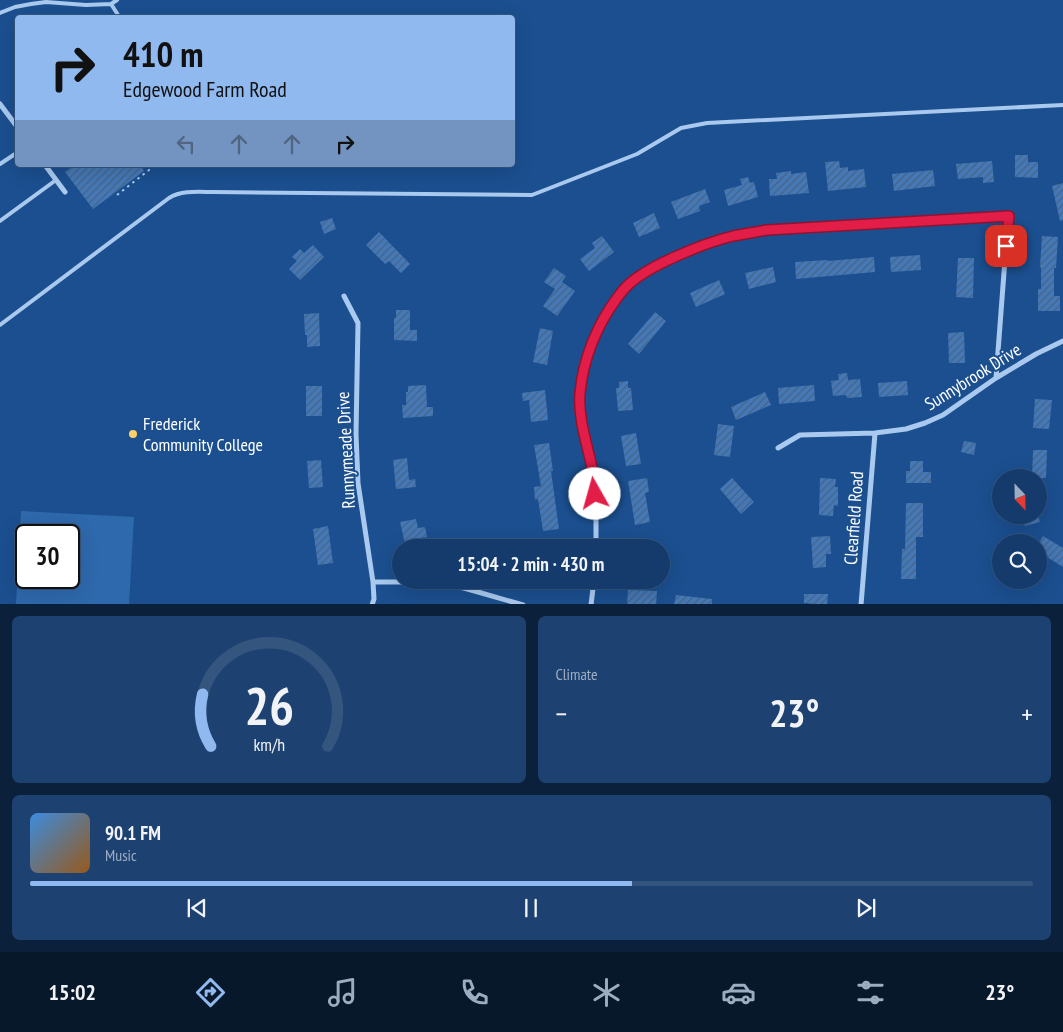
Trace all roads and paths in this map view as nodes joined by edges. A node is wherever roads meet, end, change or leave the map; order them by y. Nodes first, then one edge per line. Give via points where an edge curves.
1 (117, 0) edge
2 (111, 4) junction
3 (0, 13) edge
4 (118, 15) edge
5 (0, 104) edge
6 (1063, 106) edge
7 (15, 124) edge
8 (15, 154) edge
9 (0, 164) edge
10 (46, 167) edge
11 (147, 167) edge
12 (56, 180) junction
13 (65, 192) dead end
14 (117, 194) dead end
15 (0, 221) edge
16 (344, 296) dead end
17 (0, 325) edge
18 (1063, 341) edge
19 (996, 378) junction
20 (875, 433) junction
21 (778, 448) dead end
22 (596, 539) edge
23 (373, 582) junction
24 (593, 589) edge
25 (372, 604) edge
26 (523, 604) edge
27 (591, 604) edge
28 (861, 604) edge

1 - 2 lane
2 - 3 lane via 46,2
2 - 4 lane
5 - 7 street
6 - 17 lane via 707,123 681,128 637,154 532,195 182,192 169,198
8 - 9 lane
10 - 12 street
11 - 14 path via 149,170
12 - 13 street
12 - 15 lane
16 - 23 street, Runnymeade Drive via 358,323 358,483
18 - 19 street, Sunnybrook Drive
19 - 20 street, Sunnybrook Drive via 944,415 906,428
19 - 22 street via 1009,216 767,230 732,236 692,250 649,270 627,286 610,307 585,360 580,393 581,421 592,467
20 - 21 street, Sunnybrook Drive via 800,435
20 - 28 street, Clearfield Road
23 - 25 street, Runnymeade Drive
23 - 26 street via 427,582
24 - 27 street

